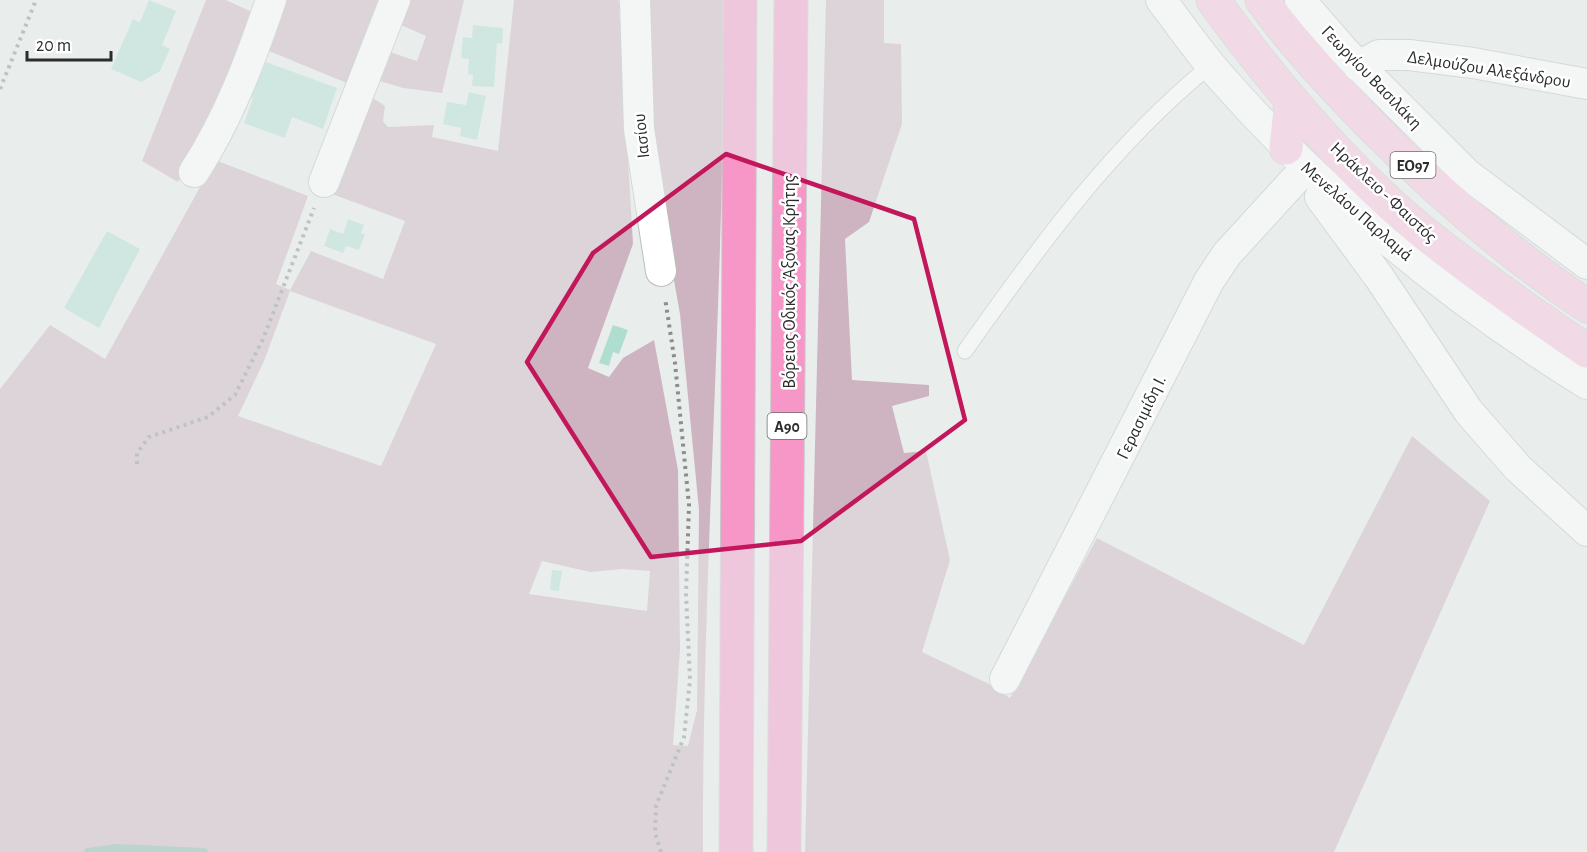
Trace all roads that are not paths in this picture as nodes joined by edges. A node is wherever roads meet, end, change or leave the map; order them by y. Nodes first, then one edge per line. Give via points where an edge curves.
1 (272, 0) edge
2 (395, 0) edge
3 (635, 0) edge
4 (740, 0) edge
5 (791, 0) edge
6 (1161, 0) edge
7 (1213, 0) edge
8 (1262, 0) edge
9 (1300, 0) edge
10 (1211, 66) junction
11 (1358, 66) junction
12 (1587, 84) edge
13 (1291, 101) junction
14 (1294, 160) junction
15 (194, 172) dead end
16 (324, 182) road end
17 (1587, 264) edge
18 (661, 271) road end
19 (1587, 306) edge
20 (965, 351) dead end
21 (1587, 351) edge
22 (1587, 384) edge
23 (1587, 531) edge
24 (1005, 680) dead end
25 (736, 852) edge
26 (784, 852) edge

1 - 15 street via 233,104
2 - 16 street
3 - 18 street, Ιασίου via 639,129
4 - 25 highway
5 - 26 highway, Βόρειος Οδικός Άξονας Κρήτης / Α90
6 - 10 street, Μενελάου Παρλαμά
7 - 13 main road, Ηράκλειο - Φαιστός / ΕΟ97
8 - 19 main road, ΕΟ97 via 1334,88 1457,208
9 - 11 street, Γεωργίου Βασιλάκη
10 - 14 street, Μενελάου Παρλαμά
10 - 20 lane via 1181,90 1097,178 1012,284
11 - 12 street, Δελμούζου Αλεξάνδρου via 1379,55 1409,55
11 - 17 street, Γεωργίου Βασιλάκη via 1467,174
13 - 14 main road
13 - 21 main road, Ηράκλειο - Φαιστός / ΕΟ97 via 1344,158 1423,231 1509,299
14 - 22 street, Μενελάου Παρλαμά via 1473,309
14 - 23 street via 1379,277 1469,412 1518,468
14 - 24 street, Γερασιμίδη Ι. via 1209,281

